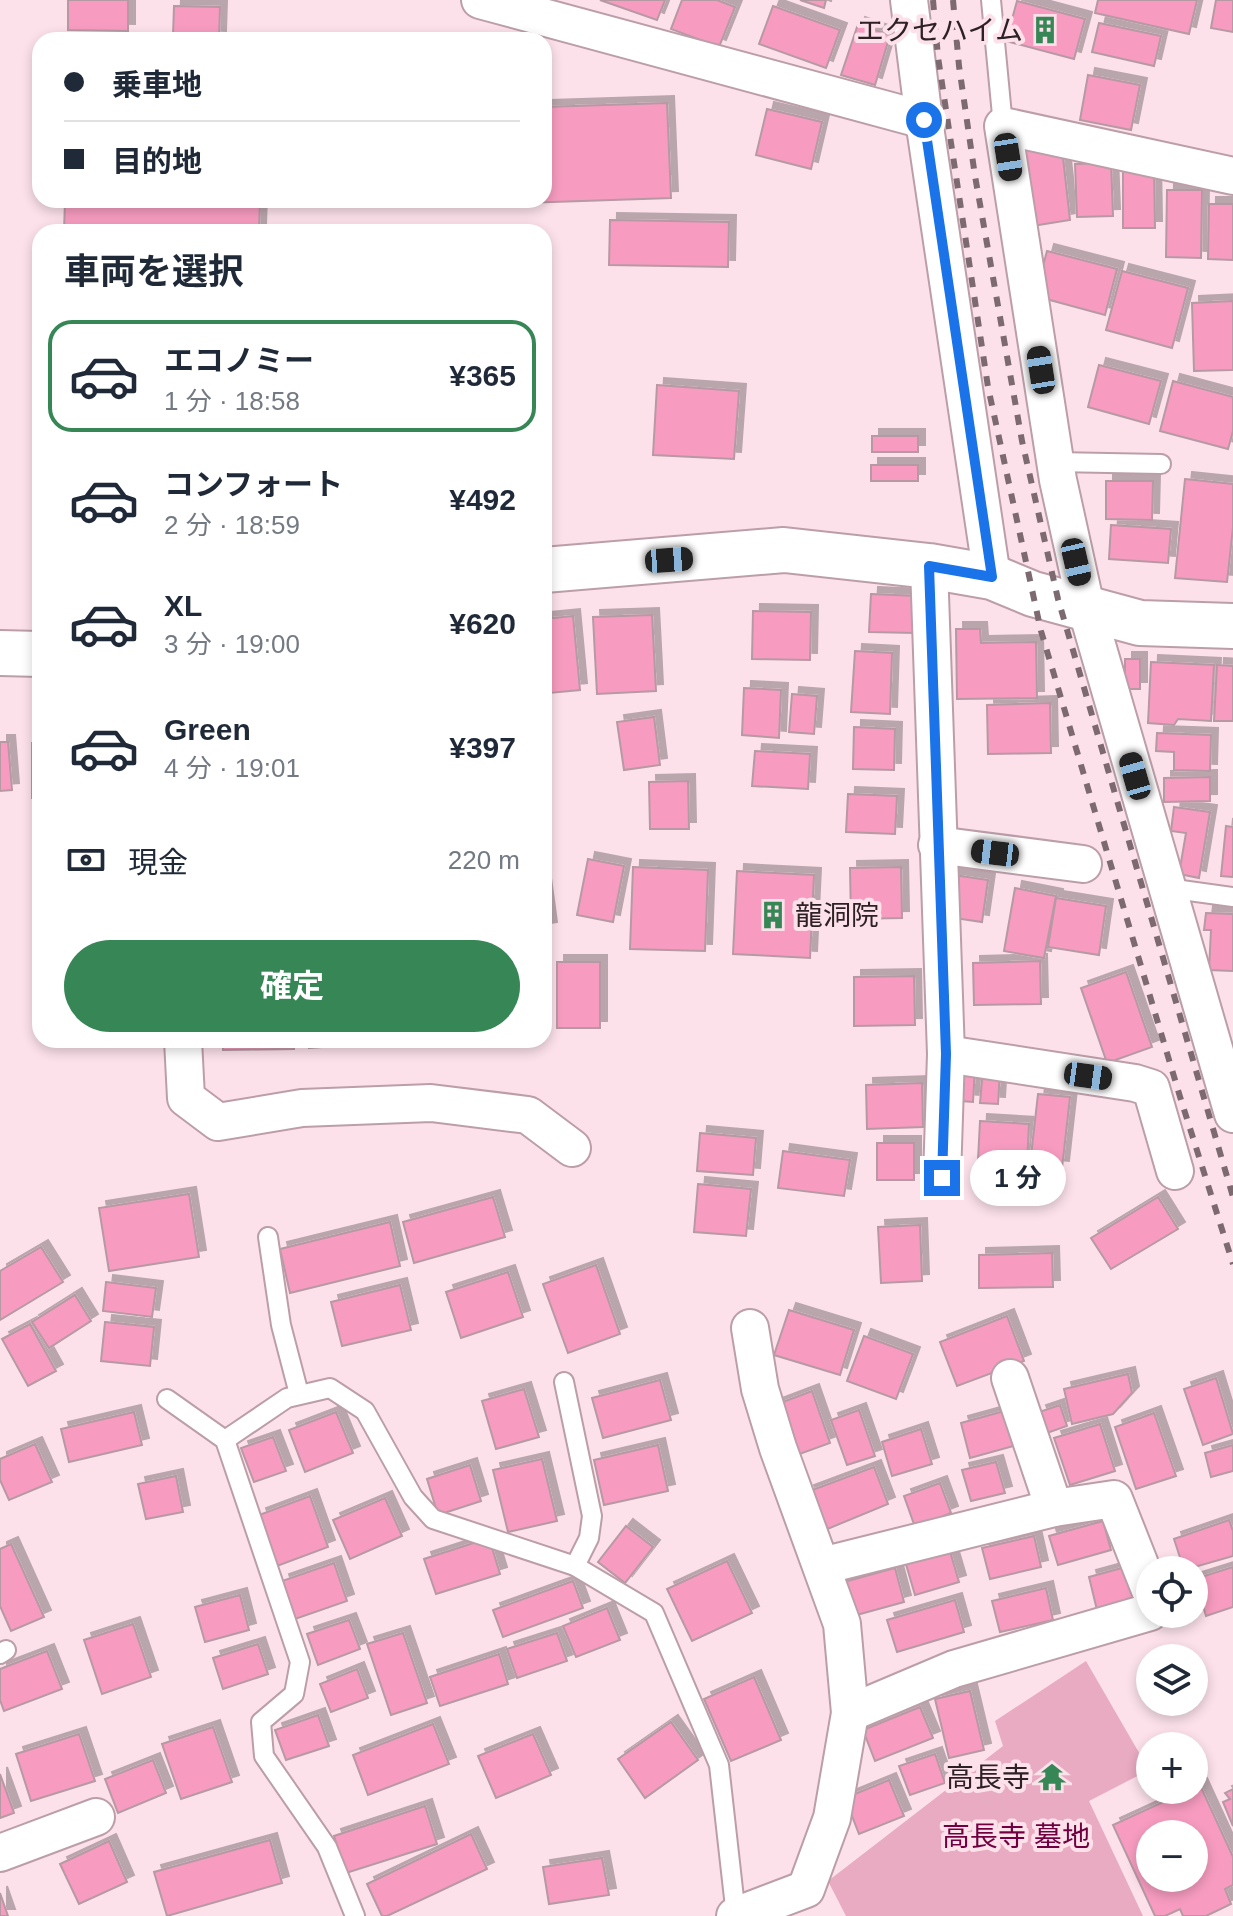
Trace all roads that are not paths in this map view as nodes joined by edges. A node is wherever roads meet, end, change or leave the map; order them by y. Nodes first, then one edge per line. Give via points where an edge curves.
1 (480, 0) edge
2 (909, 0) edge
3 (991, 0) edge
4 (924, 120) junction
5 (1003, 126) junction
6 (1233, 176) edge
7 (1055, 462) junction
8 (1161, 464) dead end
9 (929, 566) junction
10 (552, 569) edge
11 (992, 577) junction
12 (1086, 607) junction
13 (1233, 626) edge
14 (0, 653) edge
15 (32, 654) edge
16 (937, 845) junction
17 (1083, 864) dead end
18 (1167, 888) junction
19 (1233, 897) edge
20 (183, 1048) edge
21 (946, 1054) junction
22 (1233, 1114) edge
23 (572, 1148) dead end
24 (1175, 1171) dead end
25 (942, 1178) dead end
26 (268, 1237) dead end
27 (750, 1328) dead end
28 (1010, 1378) dead end
29 (564, 1382) dead end
30 (299, 1394) junction
31 (167, 1399) dead end
32 (225, 1440) junction
33 (1054, 1508) junction
34 (1137, 1556) edge
35 (575, 1566) junction
36 (822, 1566) junction
37 (1136, 1616) edge
38 (850, 1713) junction
39 (96, 1817) dead end
40 (0, 1853) edge
41 (815, 1903) edge
42 (355, 1916) edge
43 (736, 1916) edge

1 - 4 street
2 - 4 street
3 - 5 lane
4 - 11 street
5 - 6 street
5 - 7 street
7 - 8 lane
7 - 12 street
9 - 10 street via 784,550
9 - 11 street
9 - 16 street
11 - 12 street
12 - 13 street via 1140,623
12 - 18 street
14 - 15 street
16 - 17 street
16 - 21 street
18 - 19 lane
18 - 22 street
20 - 23 street via 186,1098 218,1122 302,1108 431,1103 528,1115
21 - 24 street via 1151,1088
21 - 25 street
26 - 30 lane via 281,1325
27 - 36 street via 760,1389
28 - 33 street
29 - 35 lane via 592,1516 589,1538
30 - 32 lane
30 - 35 lane via 330,1388 365,1411 413,1497 433,1519
31 - 32 lane
32 - 42 lane via 300,1662 294,1694 261,1722 264,1756 327,1847
33 - 34 street via 1114,1499
33 - 36 street
35 - 43 lane via 654,1613 719,1765
36 - 38 street via 842,1624
37 - 38 street via 954,1669
38 - 41 street
39 - 40 street
41 - 43 street

